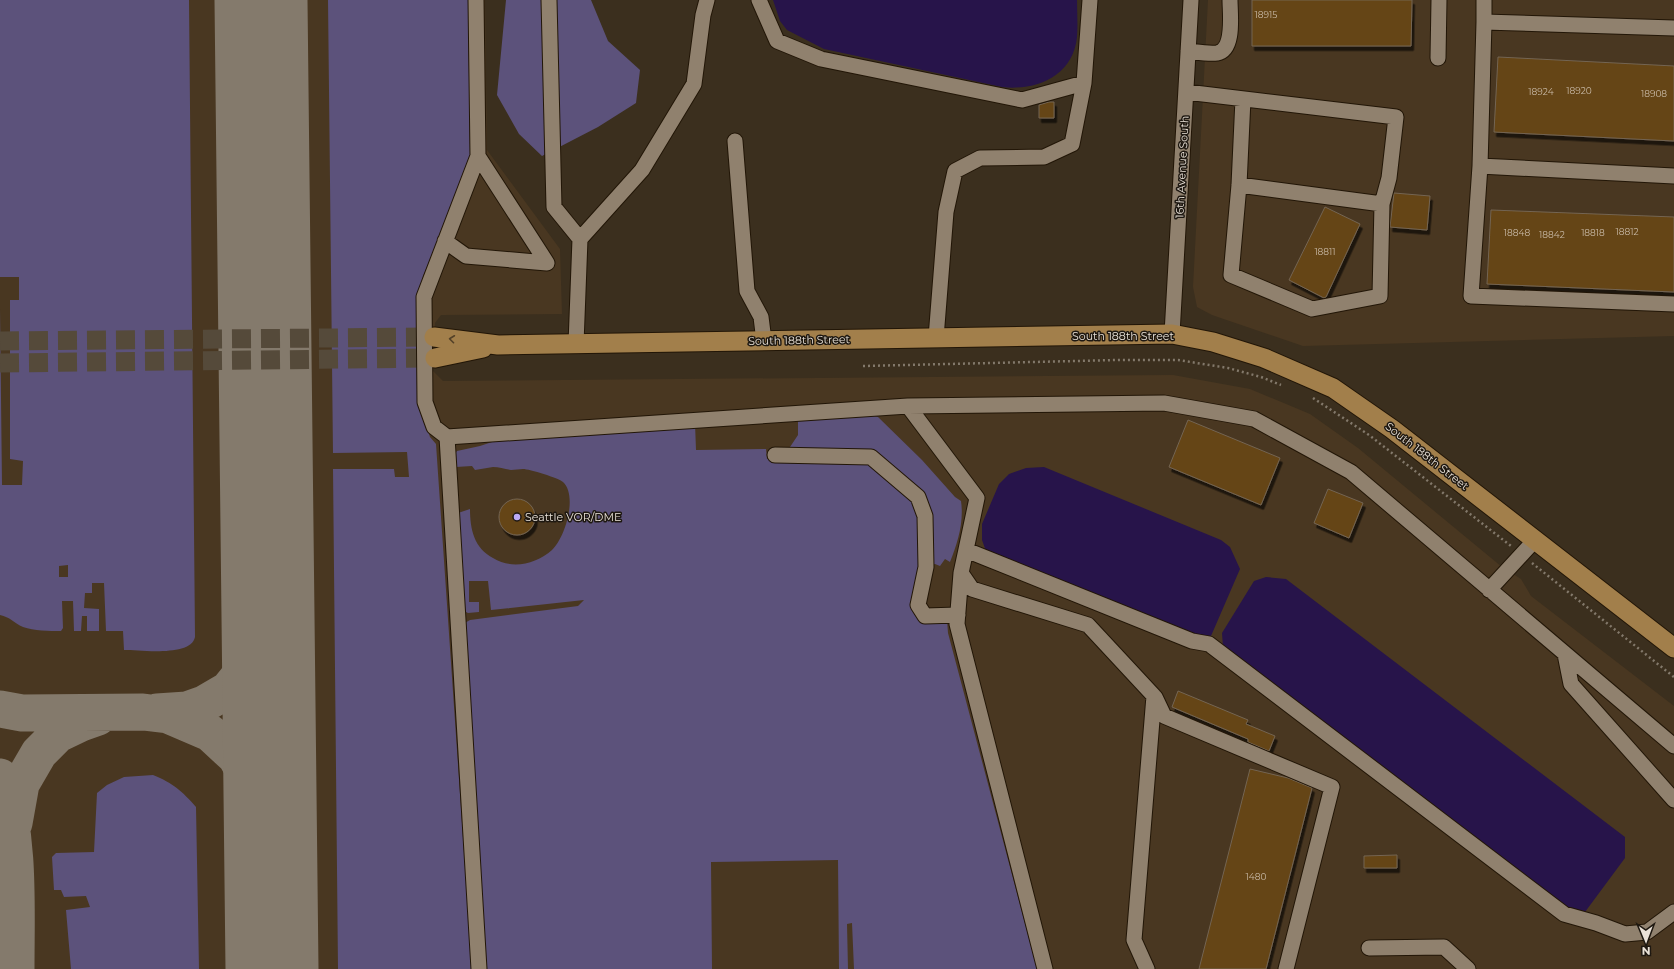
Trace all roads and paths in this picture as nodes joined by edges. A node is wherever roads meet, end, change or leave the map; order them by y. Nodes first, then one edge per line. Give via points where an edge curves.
1 (476, 0) edge
2 (549, 0) edge
3 (707, 0) edge
4 (759, 0) edge
5 (1090, 0) edge
6 (1191, 0) edge
7 (1230, 0) edge
8 (1439, 0) edge
9 (1484, 0) edge
10 (1484, 22) junction
11 (1674, 28) edge
12 (1188, 51) junction
13 (1438, 58) dead end
14 (1084, 83) junction
15 (1186, 92) junction
16 (1243, 99) junction
17 (735, 141) dead end
18 (478, 156) junction
19 (1480, 166) junction
20 (1674, 176) edge
21 (1239, 185) junction
22 (1382, 204) junction
23 (580, 240) junction
24 (445, 241) junction
25 (1674, 304) edge
26 (1172, 334) junction
27 (434, 337) tunnel mouth
28 (936, 338) junction
29 (764, 341) junction
30 (576, 344) junction
31 (498, 345) junction
32 (434, 358) tunnel mouth
33 (908, 406) junction
34 (447, 436) junction
35 (775, 455) dead end
36 (1535, 540) junction
37 (966, 550) junction
38 (961, 573) junction
39 (1489, 590) junction
40 (958, 615) junction
41 (1674, 648) edge
42 (1565, 654) junction
43 (1154, 696) junction
44 (1674, 746) edge
45 (1674, 800) edge
46 (1674, 912) edge
47 (1369, 948) dead end
48 (479, 969) edge
49 (1045, 969) edge
50 (1147, 969) edge
51 (1286, 969) edge
52 (1468, 969) edge

1 - 18 street
2 - 23 street via 554,207
3 - 23 street via 694,84 642,170
4 - 14 street via 777,41 821,59 1022,100
5 - 14 street
6 - 12 street, 16th Avenue South
7 - 12 street via 1230,41 1225,49 1218,53
8 - 13 street
9 - 10 street
10 - 11 street
10 - 19 street
12 - 15 street, 16th Avenue South
14 - 28 street via 1072,144 1044,157 980,158 955,171 946,212
15 - 16 street
15 - 26 street, 16th Avenue South
16 - 21 street
16 - 22 street via 1396,117 1389,178
17 - 29 street via 747,291 761,317
18 - 24 street
18 - 24 street via 547,263 466,256
19 - 20 street
19 - 25 street via 1471,296
21 - 22 street
21 - 22 street via 1231,274 1312,309 1380,296
23 - 30 street
24 - 34 street via 424,297 425,402 434,427
26 - 28 main road, South 188th Street
26 - 36 main road, South 188th Street via 1213,342 1264,358 1333,388 1392,429
31 -> 27 main road, South 188th Street
28 - 29 main road, South 188th Street
29 - 30 main road, South 188th Street
30 - 31 main road, South 188th Street
31 - 32 main road, South 188th Street
33 - 34 street
33 - 37 street via 977,498
33 - 39 street via 1164,404 1254,419 1351,472
34 - 48 street
35 - 40 street via 871,457 918,497 925,516 926,567 918,605 925,616
36 - 39 street
36 - 41 main road, South 188th Street
37 - 38 street
37 - 46 street via 1192,641 1209,644 1564,914 1625,934 1646,932
38 - 40 street
38 - 43 street via 972,589 1088,625
39 - 42 street
40 - 49 street via 957,624
42 - 44 street
42 - 45 street via 1571,684
43 - 50 street via 1134,940
43 - 51 street via 1164,716 1332,787
47 - 52 street via 1444,948

